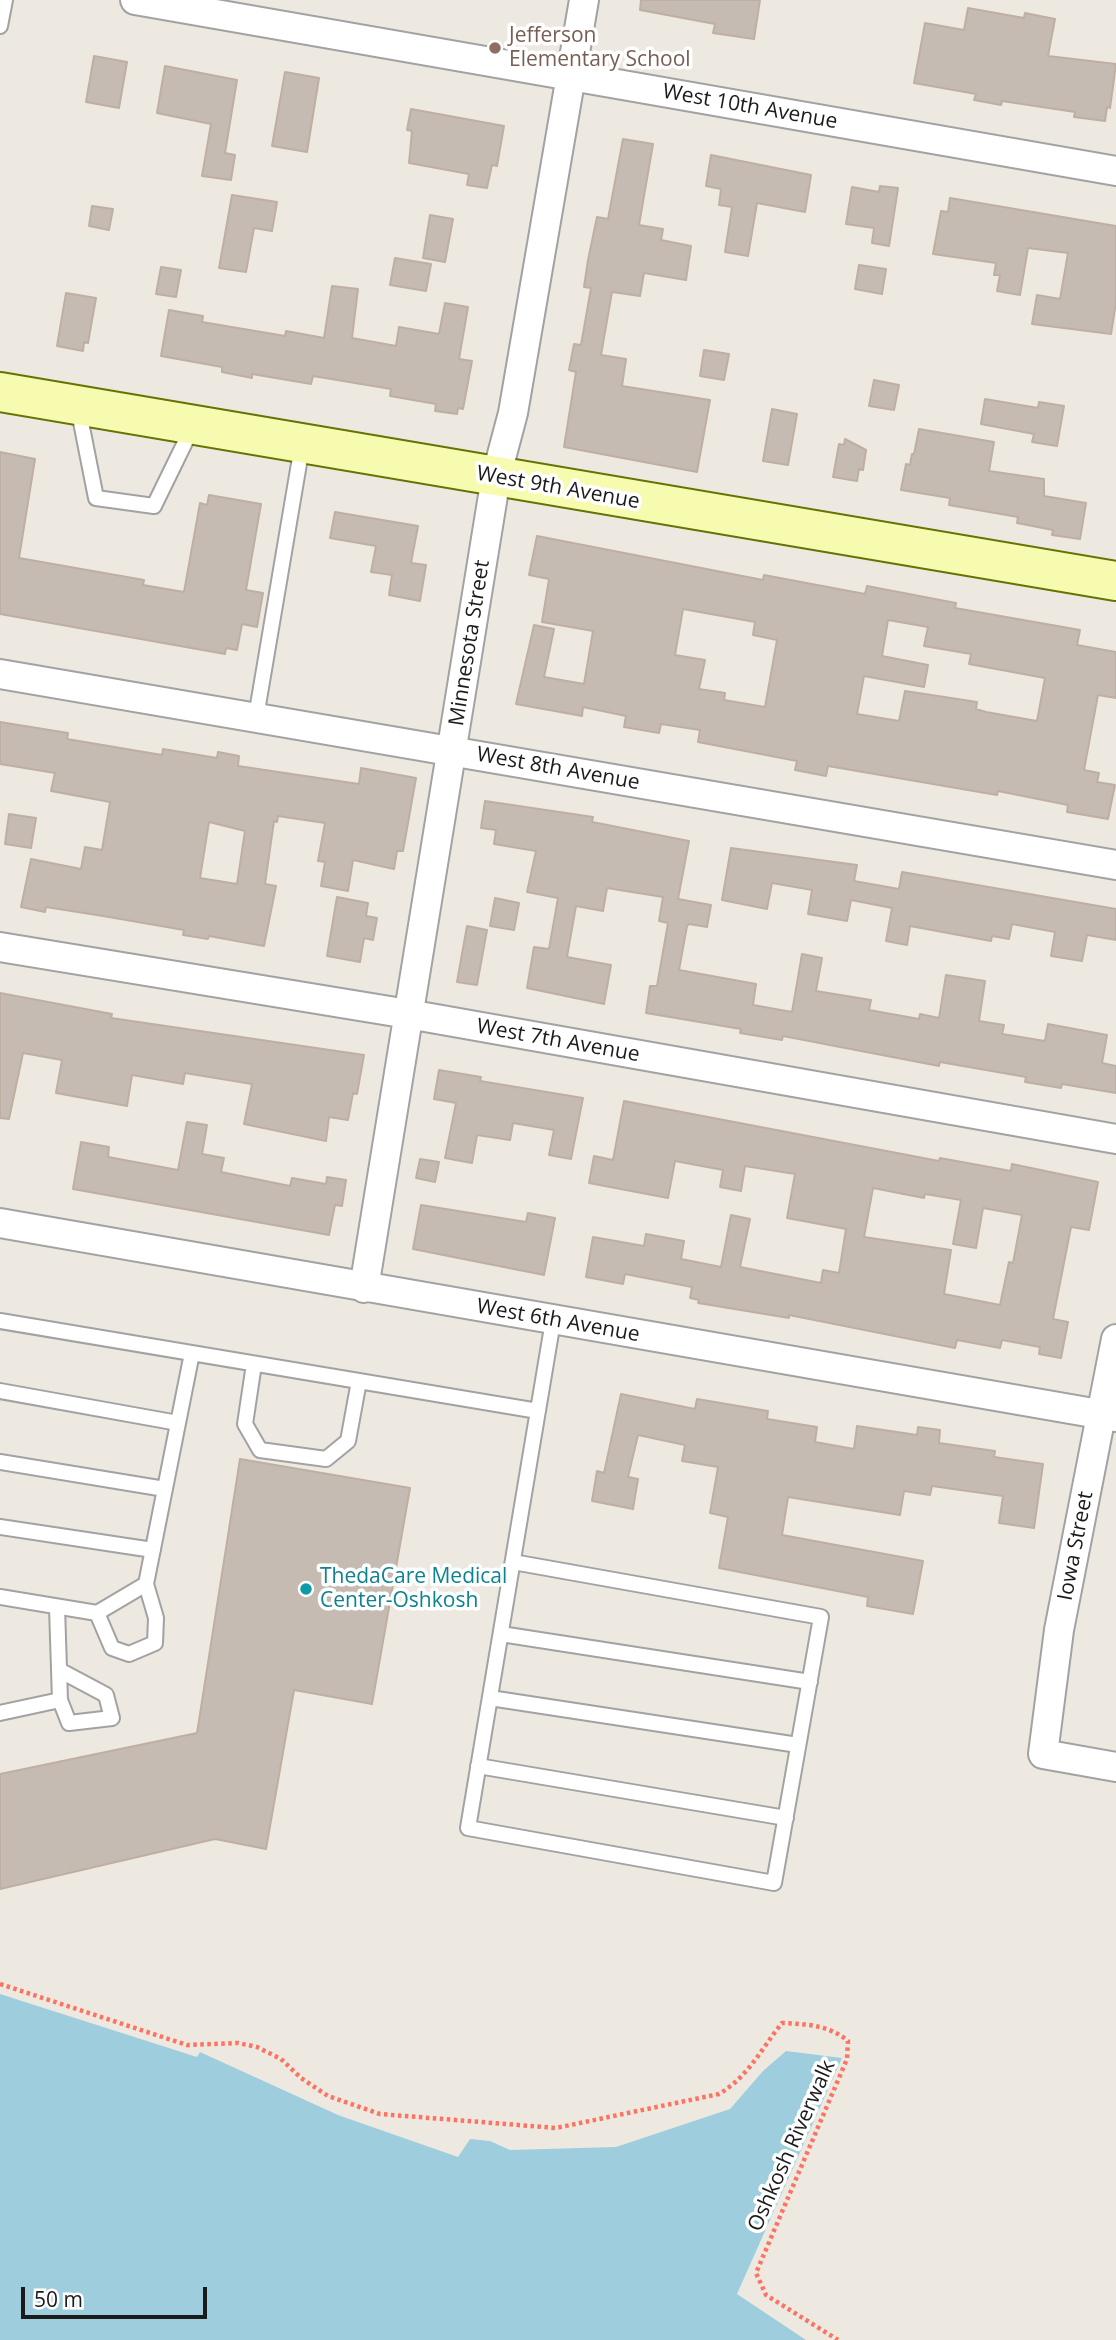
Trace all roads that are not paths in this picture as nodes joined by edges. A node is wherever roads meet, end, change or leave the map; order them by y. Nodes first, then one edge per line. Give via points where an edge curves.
1 (5, 0) edge
2 (135, 0) edge
3 (584, 0) edge
4 (0, 26) edge
5 (572, 76) junction
6 (1116, 171) edge
7 (0, 393) edge
8 (78, 406) junction
9 (193, 426) junction
10 (303, 444) junction
11 (496, 477) junction
12 (1116, 581) edge
13 (0, 674) edge
14 (256, 717) junction
15 (454, 751) junction
16 (1116, 865) edge
17 (0, 947) edge
18 (408, 1014) junction
19 (1116, 1139) edge
20 (0, 1223) edge
21 (364, 1288) junction
22 (0, 1321) edge
23 (553, 1321) junction
24 (1116, 1339) edge
25 (192, 1353) junction
26 (254, 1364) junction
27 (359, 1381) junction
28 (0, 1391) edge
29 (538, 1411) junction
30 (1109, 1416) edge
31 (178, 1423) junction
32 (0, 1462) edge
33 (165, 1489) junction
34 (0, 1527) edge
35 (153, 1550) junction
36 (513, 1562) junction
37 (146, 1584) junction
38 (0, 1597) edge
39 (57, 1607) junction
40 (97, 1613) junction
41 (500, 1634) junction
42 (59, 1670) junction
43 (810, 1682) junction
44 (490, 1698) junction
45 (60, 1700) junction
46 (0, 1713) edge
47 (799, 1745) junction
48 (478, 1766) junction
49 (1116, 1767) edge
50 (786, 1818) junction

1 - 4 lane
2 - 5 street, West 10th Avenue
3 - 5 street, Minnesota Street
5 - 6 street, West 10th Avenue
5 - 11 street, Minnesota Street via 513,413
7 - 8 main road, West 9th Avenue
8 - 9 main road, West 9th Avenue
8 - 9 lane via 96,498 154,506
9 - 10 main road, West 9th Avenue
10 - 11 main road, West 9th Avenue
10 - 14 lane
11 - 12 main road, West 9th Avenue
11 - 15 street, Minnesota Street
13 - 14 street, West 8th Avenue
14 - 15 street, West 8th Avenue
15 - 16 street, West 8th Avenue
15 - 18 street, Minnesota Street
17 - 18 street, West 7th Avenue
18 - 19 street, West 7th Avenue
18 - 21 street, Minnesota Street
20 - 21 street, West 6th Avenue
21 - 23 street, West 6th Avenue
22 - 25 lane
23 - 29 lane
23 - 30 street, West 6th Avenue
24 - 30 street, Iowa Street
25 - 26 lane
25 - 31 lane
26 - 27 lane
26 - 27 lane via 245,1424 260,1450 326,1459 348,1441
27 - 29 lane
28 - 31 lane
29 - 36 lane
30 - 49 street, Iowa Street via 1059,1630 1043,1754
31 - 33 lane
32 - 33 lane
33 - 35 lane
34 - 35 lane
35 - 37 lane
36 - 41 lane
36 - 43 lane via 821,1617
37 - 40 lane
37 - 40 lane via 156,1618 155,1643 129,1654 112,1648
38 - 39 lane
39 - 40 lane
39 - 42 lane
41 - 43 lane
41 - 44 lane
42 - 45 lane
42 - 45 lane via 106,1695 112,1718 69,1723
43 - 47 lane
44 - 47 lane
44 - 48 lane
45 - 46 lane
47 - 50 lane
48 - 50 lane
48 - 50 lane via 468,1828 774,1883

